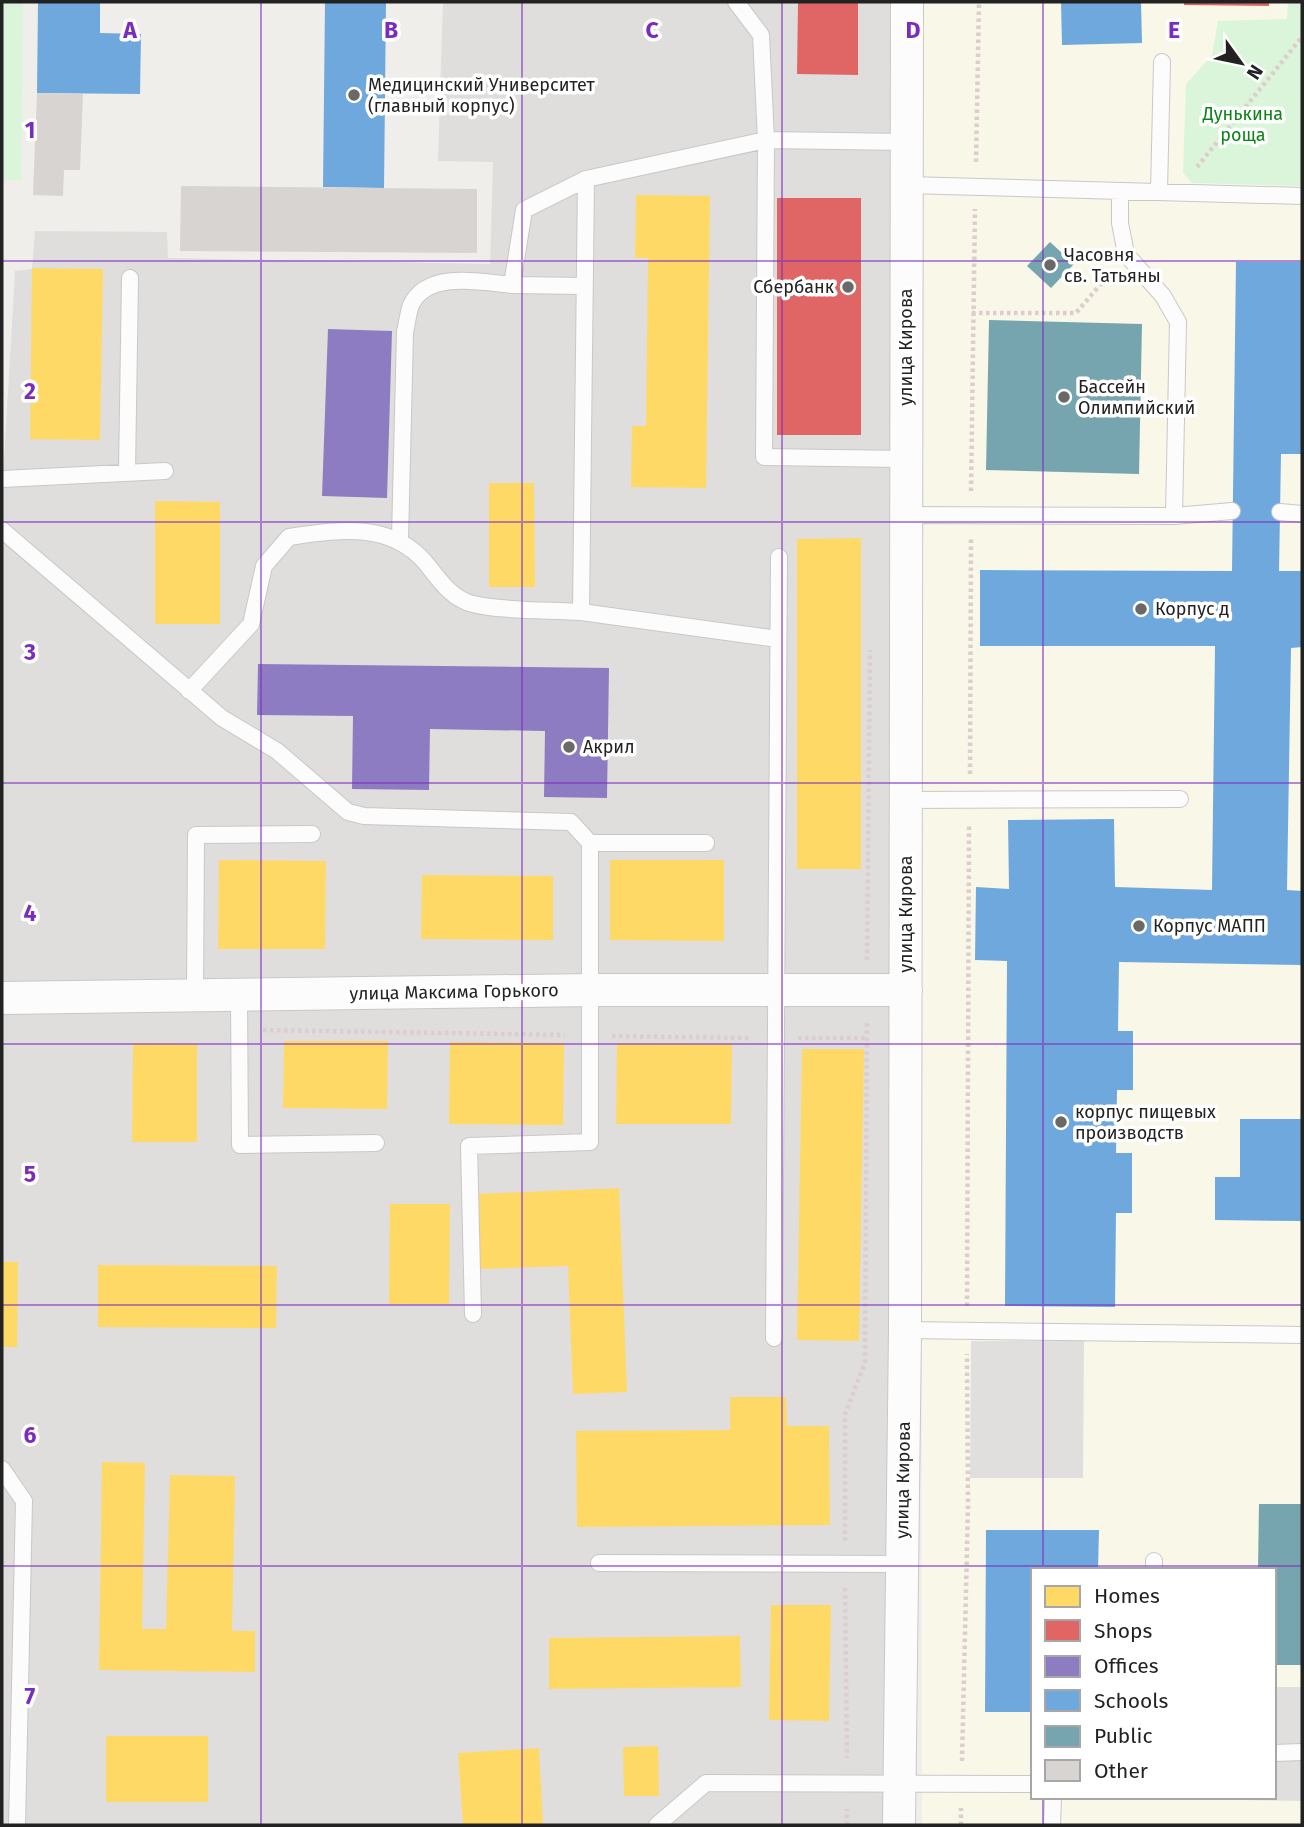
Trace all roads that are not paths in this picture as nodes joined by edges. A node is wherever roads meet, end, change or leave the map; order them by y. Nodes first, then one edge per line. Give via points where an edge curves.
1 (736, 2) edge
2 (907, 2) edge
3 (1162, 62) dead end
4 (766, 140) junction
5 (907, 142) junction
6 (586, 179) junction
7 (907, 185) junction
8 (1120, 191) junction
9 (1159, 191) junction
10 (1302, 196) edge
11 (130, 278) dead end
12 (512, 285) junction
13 (585, 286) junction
14 (906, 459) junction
15 (127, 471) junction
16 (165, 471) dead end
17 (2, 479) edge
18 (1232, 511) dead end
19 (1280, 512) dead end
20 (1302, 514) edge
21 (905, 515) junction
22 (1174, 516) junction
23 (2, 530) edge
24 (400, 539) junction
25 (779, 557) dead end
26 (581, 612) junction
27 (778, 639) junction
28 (188, 691) junction
29 (1180, 799) dead end
30 (905, 800) junction
31 (312, 834) dead end
32 (590, 843) junction
33 (706, 843) dead end
34 (592, 990) junction
35 (778, 990) junction
36 (906, 990) junction
37 (195, 995) junction
38 (239, 995) junction
39 (2, 998) edge
40 (376, 1143) dead end
41 (473, 1314) dead end
42 (905, 1330) junction
43 (1302, 1335) edge
44 (774, 1338) dead end
45 (2, 1469) edge
46 (599, 1563) dead end
47 (902, 1564) junction
48 (1302, 1752) edge
49 (1276, 1753) edge
50 (900, 1782) junction
51 (1031, 1784) edge
52 (1053, 1799) edge
53 (17, 1825) edge
54 (657, 1825) edge
55 (899, 1825) edge
56 (1052, 1825) edge

1 - 4 lane via 761,34
2 - 5 street, улица Кирова
3 - 9 lane
4 - 5 lane
4 - 6 lane
4 - 14 lane via 764,457
5 - 7 street, улица Кирова
6 - 12 lane via 524,210
6 - 13 lane
7 - 8 lane
7 - 14 street, улица Кирова
8 - 9 lane
8 - 22 lane via 1126,254 1163,296 1178,322
9 - 10 lane
11 - 15 lane
12 - 13 lane
12 - 24 lane via 466,280 427,286 411,304 405,332
13 - 26 lane
14 - 21 street, улица Кирова
15 - 16 lane
15 - 17 lane
18 - 22 lane
19 - 20 lane
21 - 22 lane
21 - 30 street, улица Кирова
23 - 28 lane
24 - 26 lane via 446,588 472,604
24 - 28 lane via 370,532 289,537 264,565 251,624
25 - 27 lane
26 - 27 lane
27 - 35 lane
28 - 32 lane via 277,751 348,812 571,822
29 - 30 lane
30 - 36 street, улица Кирова
31 - 37 lane via 196,835
32 - 33 lane
32 - 34 lane
34 - 35 street, улица Максима Горького
34 - 38 street, улица Максима Горького
34 - 41 lane via 590,1142 469,1146
35 - 36 street, улица Максима Горького
35 - 44 lane
36 - 42 street, улица Кирова
37 - 38 street, улица Максима Горького
37 - 39 street, улица Максима Горького
38 - 40 lane via 240,1145
42 - 43 lane
42 - 47 street, улица Кирова
45 - 53 lane via 24,1501
46 - 47 lane
47 - 50 street, улица Кирова
48 - 49 lane
50 - 51 lane
50 - 54 lane via 706,1783
50 - 55 street, улица Кирова
52 - 56 lane

